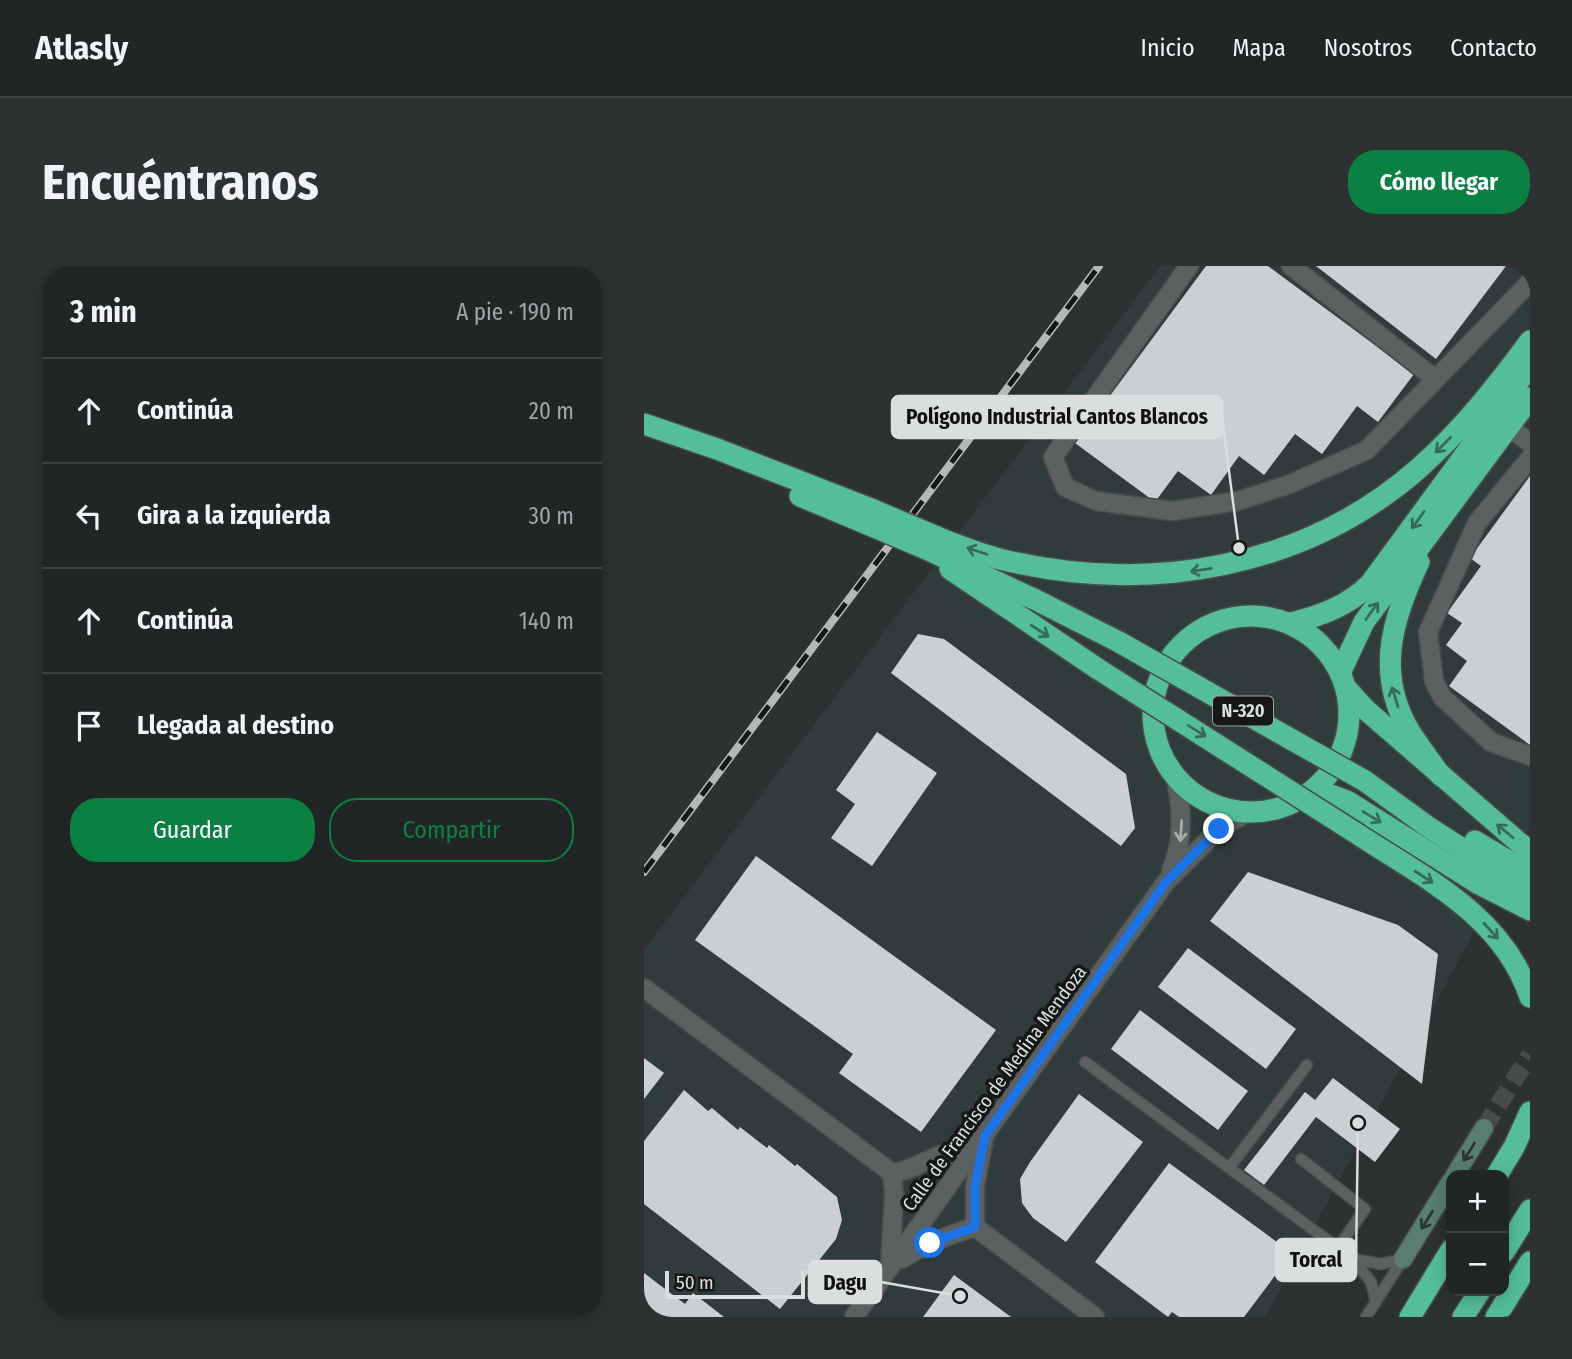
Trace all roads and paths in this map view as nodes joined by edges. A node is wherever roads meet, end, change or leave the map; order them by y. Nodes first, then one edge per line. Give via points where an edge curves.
1 (1189, 266) edge
2 (1291, 266) edge
3 (1530, 282) edge
4 (1530, 341) edge
5 (1530, 366) edge
6 (1434, 378) junction
7 (1530, 398) edge
8 (644, 424) edge
9 (1509, 427) junction
10 (644, 438) edge
11 (1530, 443) edge
12 (1530, 458) edge
13 (865, 515) junction
14 (1437, 526) junction
15 (931, 543) junction
16 (1291, 624) junction
17 (1344, 680) junction
18 (1530, 756) edge
19 (1441, 776) junction
20 (1176, 778) junction
21 (1310, 794) junction
22 (1246, 813) junction
23 (1520, 870) edge
24 (1166, 882) junction
25 (1530, 893) edge
26 (1530, 910) edge
27 (644, 988) edge
28 (1530, 997) edge
29 (1085, 1062) dead end
30 (1307, 1065) dead end
31 (1530, 1111) edge
32 (1484, 1128) tunnel mouth
33 (985, 1136) junction
34 (1301, 1159) dead end
35 (1229, 1168) junction
36 (1458, 1170) edge
37 (1500, 1170) edge
38 (892, 1173) junction
39 (1446, 1189) edge
40 (1530, 1210) edge
41 (975, 1227) junction
42 (1509, 1244) edge
43 (1338, 1248) junction
44 (1446, 1258) edge
45 (1353, 1259) junction
46 (1403, 1259) junction
47 (1530, 1262) edge
48 (890, 1267) junction
49 (1477, 1296) edge
50 (1376, 1302) junction
51 (854, 1317) edge
52 (1095, 1317) edge
53 (1366, 1317) edge
54 (1410, 1317) edge
55 (1463, 1317) edge
56 (1496, 1317) edge

1 - 6 street via 1053,457 1065,487 1096,501 1172,511 1238,501 1367,450
2 - 6 street
3 - 6 street
4 -> 15 highway, N-320 via 1489,395 1417,470 1370,506 1292,546 1186,572 1101,575 1005,561
5 -> 16 highway via 1370,584 1333,610
7 - 9 highway, N-320
8 - 13 highway, N-320 via 729,453
9 - 11 street
9 - 14 highway, N-320
10 - 13 highway, N-320 via 805,498
12 - 18 street via 1477,523 1428,632 1434,681 1442,697 1491,742
13 - 15 highway, N-320, bridge
17 -> 14 highway, N-320 via 1364,622
19 -> 14 highway, N-320 via 1399,709 1389,664 1401,605
15 - 23 highway, N-320, bridge via 1119,642
15 -> 28 highway, bridge via 959,577 1448,893 1475,914 1511,955
16 - 17 highway, N-320 via 1328,652
16 - 20 highway, N-320 via 1262,616 1233,617 1205,627 1181,644 1164,668 1154,695 1153,725 1161,753
17 - 19 highway, N-320 via 1366,710
17 - 21 highway, N-320 via 1350,724 1343,751 1329,775
23 -> 19 highway, N-320
20 - 22 highway, N-320 via 1196,796 1220,808
20 -> 24 street, Calle de Francisco de Medina Mendoza via 1182,830
21 - 22 highway, N-320 via 1290,805
21 -> 23 highway via 1331,795
22 - 24 street, Calle de Francisco de Medina Mendoza via 1219,829
23 - 25 highway, N-320
23 - 26 highway
24 - 33 street, Calle de Francisco de Medina Mendoza
27 - 38 street
29 - 35 lane
30 - 35 lane
31 - 37 highway
32 -> 36 street
33 - 38 street
33 - 41 street via 975,1186
33 - 48 street, Calle de Francisco de Medina Mendoza
34 - 43 lane via 1365,1209
35 - 43 lane
38 - 48 street
39 -> 46 street
40 - 42 highway
41 - 48 street via 922,1246
41 - 52 street
43 - 45 lane
44 - 54 highway
45 - 46 lane via 1381,1264
45 - 50 lane via 1370,1282
46 - 50 lane
47 - 56 highway
48 - 51 street, Calle de Francisco de Medina Mendoza
49 - 55 highway
50 - 53 lane

